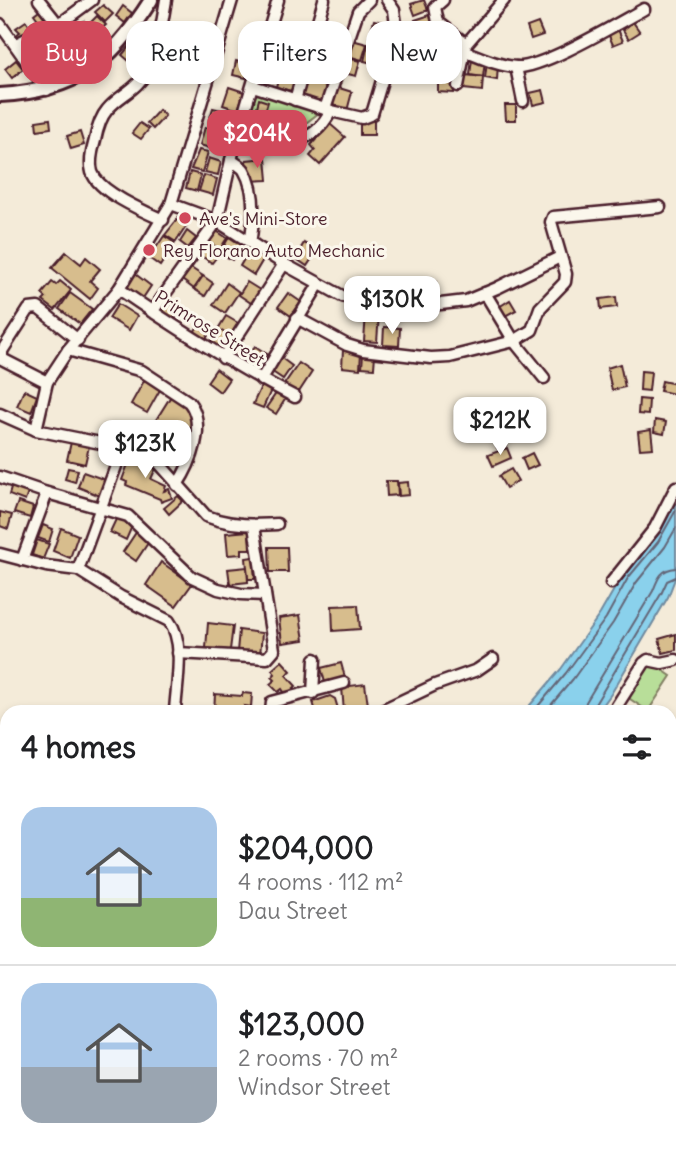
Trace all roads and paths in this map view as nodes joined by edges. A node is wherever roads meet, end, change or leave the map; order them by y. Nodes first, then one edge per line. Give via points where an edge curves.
1 (39, 0) edge
2 (92, 0) edge
3 (151, 0) edge
4 (166, 0) edge
5 (232, 0) edge
6 (278, 0) edge
7 (324, 0) edge
8 (369, 0) edge
9 (387, 0) edge
10 (443, 0) edge
11 (504, 0) edge
12 (644, 9) dead end
13 (56, 21) edge
14 (63, 21) edge
15 (0, 24) edge
16 (21, 42) edge
17 (16, 44) junction
18 (465, 47) junction
19 (516, 67) junction
20 (253, 86) junction
21 (458, 86) dead end
22 (47, 89) junction
23 (0, 95) edge
24 (295, 100) junction
25 (523, 101) dead end
26 (328, 110) junction
27 (242, 121) junction
28 (231, 160) junction
29 (171, 204) junction
30 (660, 208) dead end
31 (163, 220) junction
32 (217, 221) junction
33 (250, 243) junction
34 (560, 257) junction
35 (284, 264) junction
36 (319, 284) junction
37 (119, 289) junction
38 (485, 293) junction
39 (152, 312) junction
40 (297, 318) junction
41 (78, 340) junction
42 (514, 341) junction
43 (68, 350) junction
44 (223, 358) junction
45 (544, 378) dead end
46 (261, 380) junction
47 (47, 382) junction
48 (295, 397) dead end
49 (0, 414) edge
50 (36, 430) junction
51 (123, 447) junction
52 (0, 477) edge
53 (177, 485) junction
54 (676, 487) edge
55 (47, 494) junction
56 (101, 509) junction
57 (277, 524) dead end
58 (254, 526) junction
59 (0, 554) edge
60 (22, 560) junction
61 (78, 570) junction
62 (611, 583) dead end
63 (265, 595) junction
64 (178, 653) junction
65 (314, 659) dead end
66 (492, 659) dead end
67 (676, 660) edge
68 (344, 684) dead end
69 (313, 693) junction
70 (175, 705) edge
71 (272, 705) edge
72 (393, 705) edge
73 (617, 705) edge

1 - 13 street
2 - 14 street
3 - 22 street via 103,60 73,80
4 - 31 street via 149,67 135,87 105,112 91,161 99,183 121,200
5 - 29 street
6 - 20 street
7 - 24 street
8 - 26 street via 358,11
9 - 26 street via 394,10 397,31 372,114 362,118
10 - 18 street via 435,7 438,22
11 - 18 street
12 - 19 street via 566,51
15 - 17 street
16 - 17 street
17 - 22 street
18 - 19 street
18 - 21 street
19 - 25 street
20 - 24 street
20 - 27 street
22 - 23 street
24 - 26 street
26 - 27 street via 324,125 295,140
27 - 28 street
28 - 32 street
28 - 33 street via 243,168 248,180 253,218
29 - 31 street
29 - 32 street
30 - 34 street via 554,217 551,222
31 - 37 street
32 - 33 street
32 - 39 street
33 - 35 street
34 - 38 street
34 - 42 street via 565,282 540,308 532,330
35 - 36 street
35 - 44 street
36 - 38 street via 363,303 432,306
36 - 40 street, Primrose Street
37 - 39 street, Primrose Street
37 - 41 street
38 - 42 street
39 - 44 street, Primrose Street
40 - 42 street via 347,345 377,353 450,357
40 - 46 street, Primrose Street
41 - 43 street
41 - 47 street via 38,308 29,309 2,351 2,359
42 - 45 street
43 - 47 street
43 - 53 street via 142,371 190,402 197,416 193,453
44 - 46 street, Primrose Street
46 - 48 street
47 - 50 street
49 - 50 street
50 - 51 street
51 - 53 street via 150,453
51 - 56 street
52 - 55 street
53 - 58 street via 206,516
54 - 62 street via 655,528
55 - 56 street
55 - 60 street
56 - 61 street
56 - 63 street via 128,516 191,577 241,594
57 - 58 street
58 - 63 street
59 - 60 street
60 - 61 street
61 - 64 street via 169,621
63 - 64 street via 274,650 267,658
64 - 70 street
65 - 69 street
66 - 72 street via 477,670
67 - 73 street via 644,663
68 - 69 street
69 - 71 street

